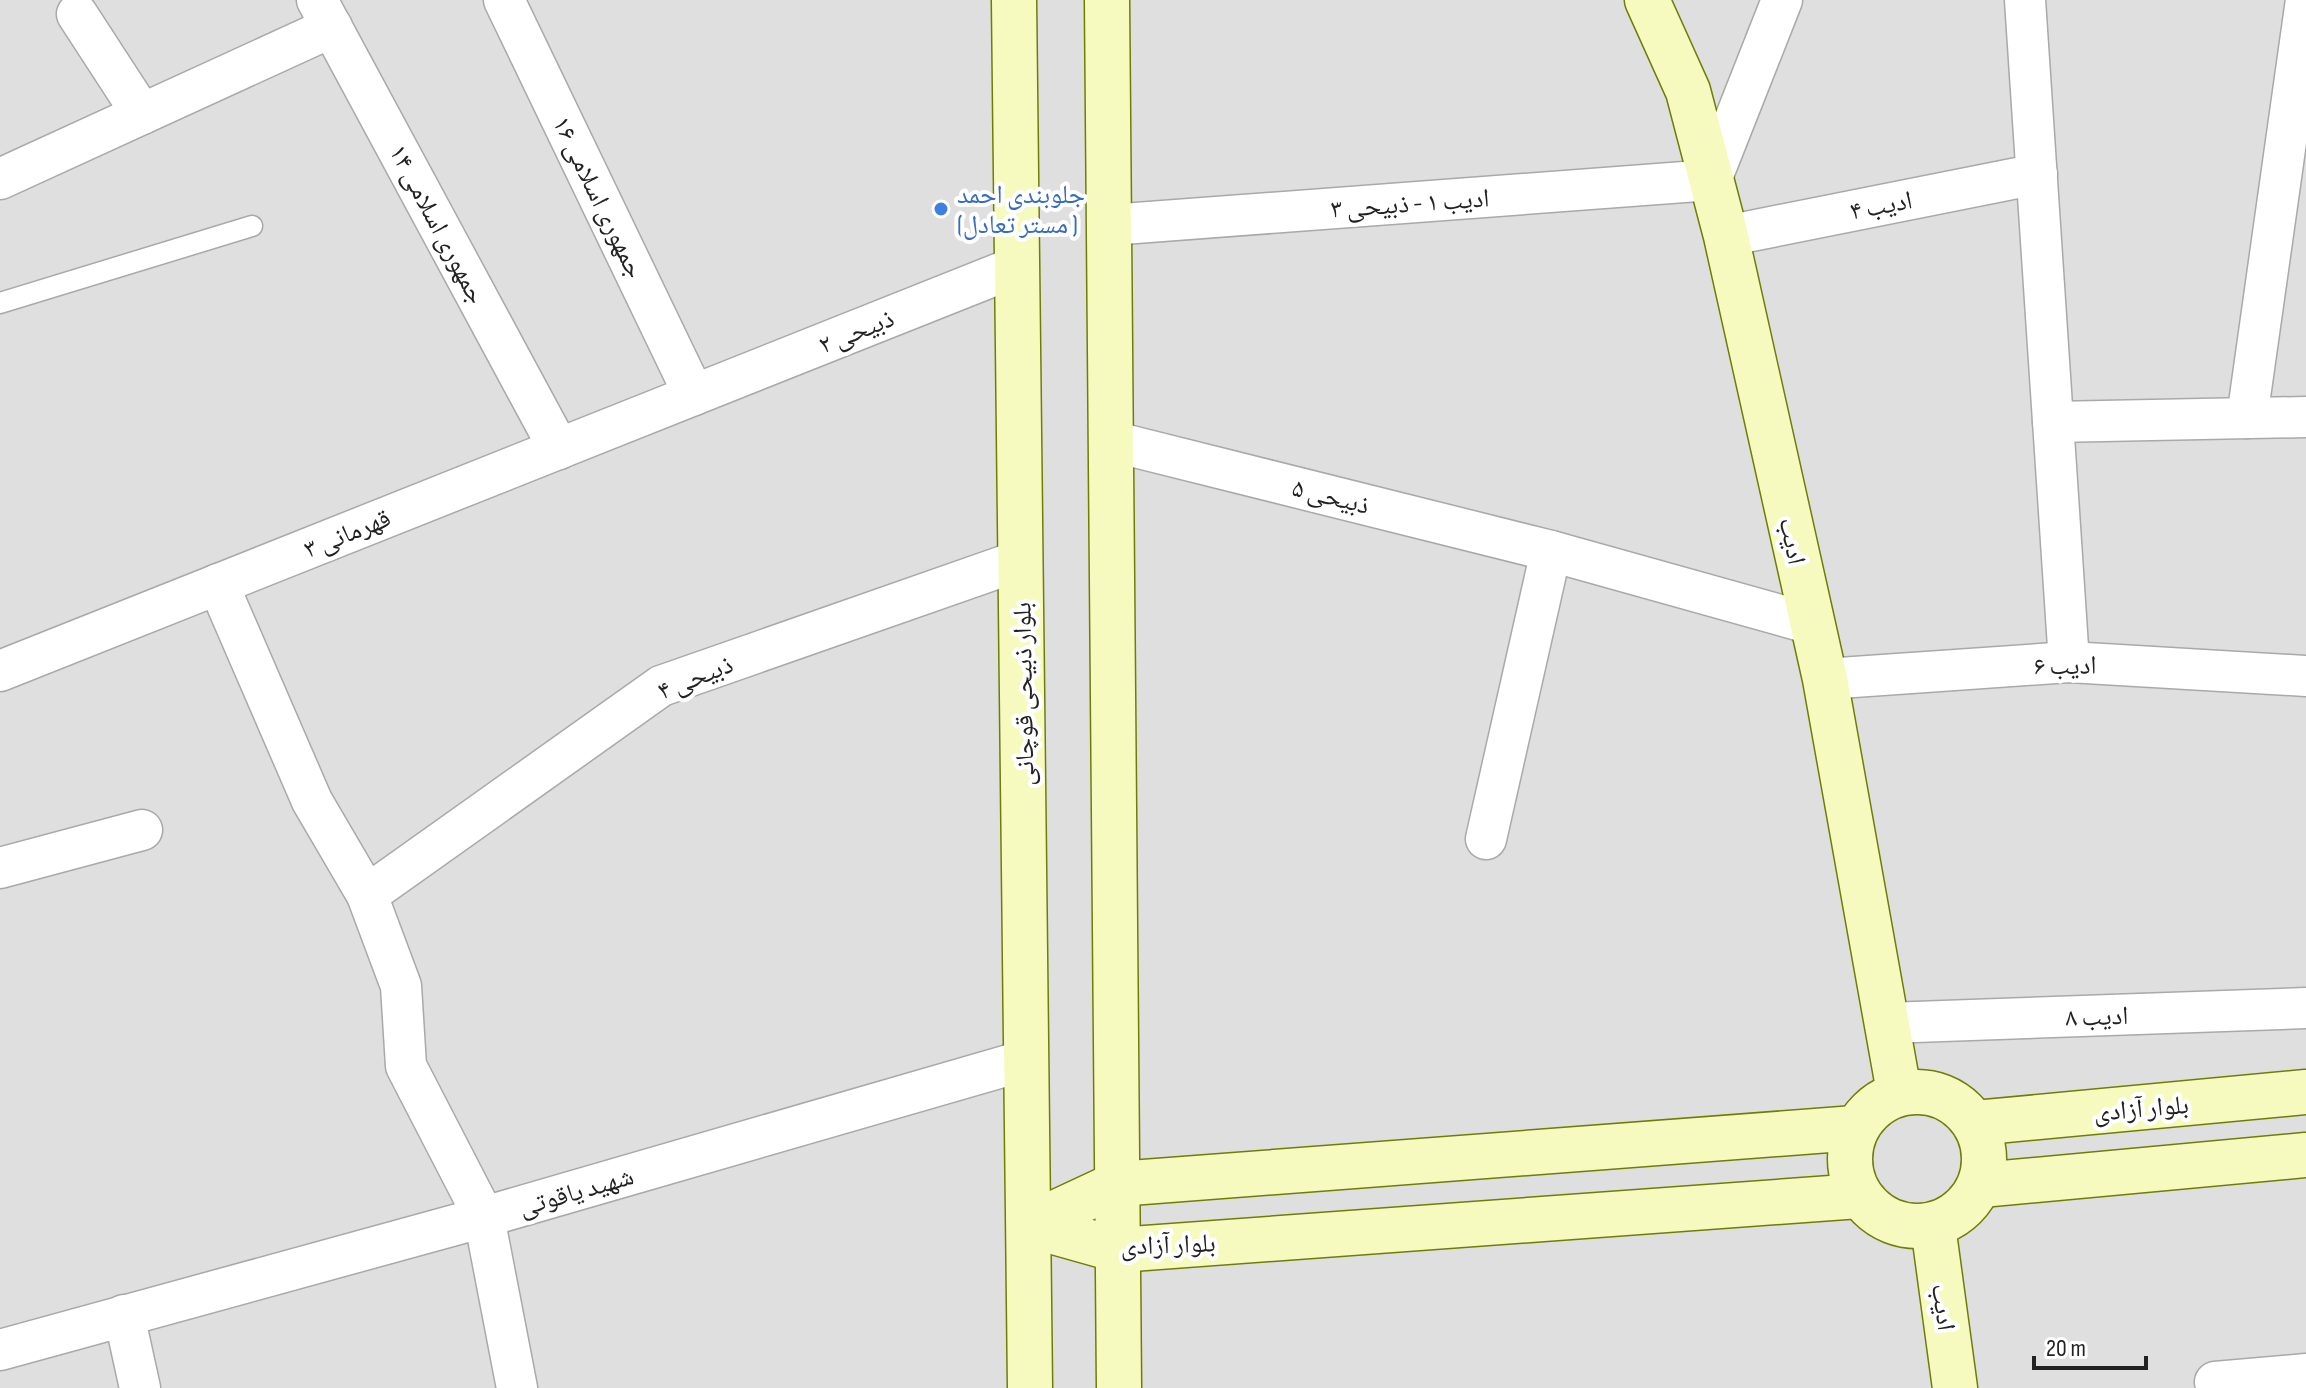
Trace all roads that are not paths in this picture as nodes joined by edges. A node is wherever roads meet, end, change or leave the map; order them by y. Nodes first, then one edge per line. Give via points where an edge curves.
1 (504, 0) edge
2 (1014, 0) edge
3 (1107, 0) edge
4 (1647, 0) edge
5 (1782, 0) edge
6 (2025, 0) edge
7 (2306, 0) edge
8 (77, 14) dead end
9 (324, 14) edge
10 (142, 114) junction
11 (2037, 174) junction
12 (0, 179) edge
13 (1711, 180) junction
14 (1109, 225) junction
15 (252, 226) dead end
16 (1726, 236) junction
17 (1018, 266) junction
18 (0, 303) edge
19 (694, 395) junction
20 (2306, 417) edge
21 (2247, 418) junction
22 (2053, 422) junction
23 (1111, 441) junction
24 (559, 449) junction
25 (1551, 551) junction
26 (1021, 560) junction
27 (218, 584) junction
28 (1812, 624) junction
29 (2069, 662) junction
30 (0, 671) edge
31 (2306, 676) edge
32 (1825, 679) junction
33 (142, 830) dead end
34 (1486, 839) dead end
35 (0, 868) edge
36 (367, 895) junction
37 (2306, 1008) edge
38 (1887, 1023) junction
39 (1026, 1060) junction
40 (1899, 1092) junction
41 (2306, 1092) edge
42 (1975, 1123) junction
43 (1855, 1128) junction
44 (2306, 1155) edge
45 (1117, 1184) junction
46 (1981, 1185) junction
47 (1859, 1196) junction
48 (484, 1217) junction
49 (1029, 1225) junction
50 (1933, 1226) junction
51 (1118, 1250) junction
52 (124, 1315) junction
53 (0, 1350) edge
54 (2306, 1374) edge
55 (2215, 1382) dead end
56 (140, 1388) edge
57 (517, 1388) edge
58 (1030, 1388) edge
59 (1119, 1388) edge
60 (1955, 1388) edge

1 - 19 street, جمهوری اسلامی ۱۶
2 - 17 street, بلوار ذبیحی قوچانی
3 - 14 street
4 - 13 street, ادیب via 1688,91
5 - 13 street
6 - 11 street
7 - 21 street
8 - 10 street
9 - 10 street
9 - 24 street, جمهوری اسلامی ۱۴
10 - 12 street
11 - 16 street, ادیب ۴
11 - 22 street
13 - 14 street, ادیب ۱ - ذبیحی ۳
13 - 16 street, ادیب
14 - 23 street
15 - 18 lane
16 - 28 street, ادیب
17 - 19 street, ذبیحی ۲
17 - 26 street, بلوار ذبیحی قوچانی
19 - 24 street, قهرمانی ۳
20 - 21 street
21 - 22 street
22 - 29 street
23 - 25 street, ذبیحی ۵
23 - 45 street
24 - 27 street, قهرمانی ۳
25 - 28 street, ذبیحی ۵
25 - 34 street
26 - 36 street, ذبیحی ۴ via 661,686
26 - 39 street, بلوار ذبیحی قوچانی
27 - 30 street, قهرمانی ۳
27 - 36 street via 312,801
28 - 32 street, ادیب
29 - 31 street, ادیب ۶
29 - 32 street, ادیب ۶
32 - 38 street, ادیب
33 - 35 street
36 - 48 street via 401,986 406,1066
37 - 38 street, ادیب ۸
38 - 40 street, ادیب
39 - 48 street, شهید یاقوتی
39 - 49 street, بلوار ذبیحی قوچانی
40 - 42 street via 1943,1095
40 - 43 street via 1874,1106
41 - 42 street, بلوار آزادی
42 - 46 street via 1985,1153
43 - 45 street
43 - 47 street via 1848,1163
44 - 46 street
45 - 49 street
45 - 51 street
46 - 50 street via 1962,1211
47 - 50 street via 1891,1223
47 - 51 street, بلوار آزادی
48 - 52 street, شهید یاقوتی
48 - 57 street
49 - 51 street, بلوار آزادی
49 - 58 street, بلوار ذبیحی قوچانی
50 - 60 street, ادیب
51 - 59 street
52 - 53 street, شهید یاقوتی
52 - 56 street
54 - 55 street

